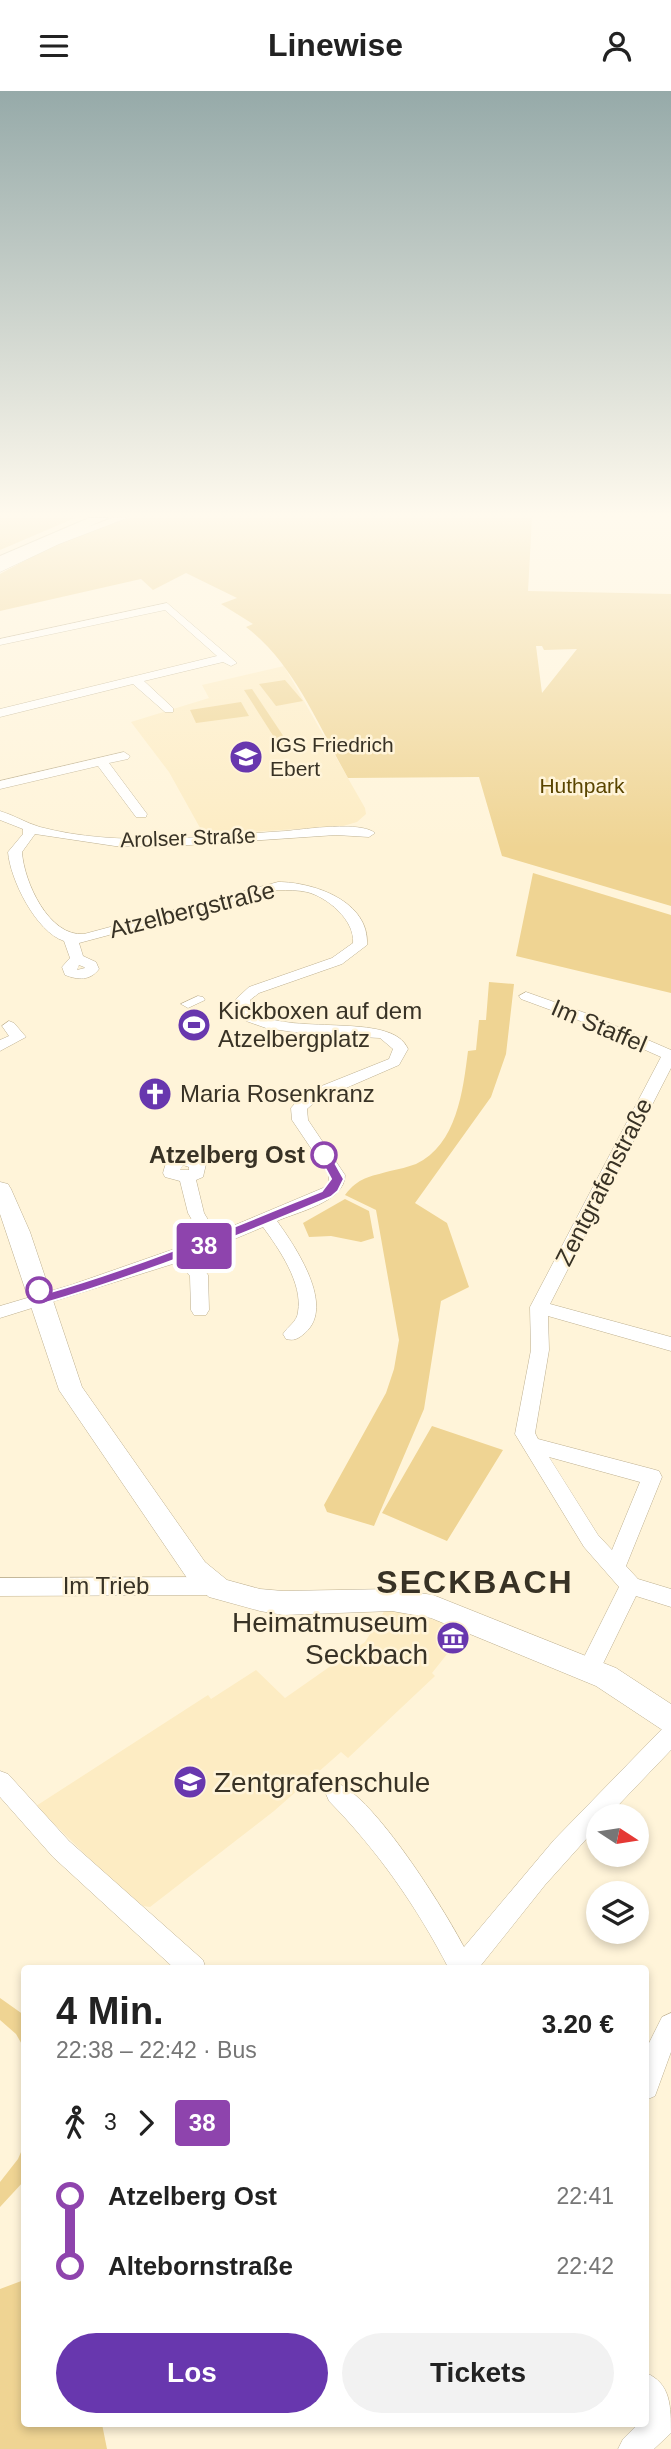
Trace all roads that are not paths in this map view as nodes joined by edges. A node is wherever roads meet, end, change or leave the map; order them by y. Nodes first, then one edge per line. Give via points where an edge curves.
1 (65, 628) edge
2 (192, 628) edge
3 (0, 642) edge
4 (136, 680) junction
5 (169, 710) dead end
6 (0, 713) edge
7 (124, 756) dead end
8 (101, 761) junction
9 (0, 785) edge
10 (141, 814) dead end
11 (3, 815) edge
12 (29, 827) junction
13 (369, 833) dead end
14 (70, 938) junction
15 (99, 972) dead end
16 (526, 996) dead end
17 (9, 1026) dead end
18 (0, 1046) edge
19 (670, 1057) edge
20 (187, 1178) dead end
21 (0, 1189) edge
22 (267, 1220) junction
23 (213, 1242) junction
24 (183, 1254) junction
25 (42, 1299) junction
26 (539, 1307) junction
27 (200, 1310) dead end
28 (0, 1312) edge
29 (292, 1334) dead end
30 (671, 1343) edge
31 (530, 1444) junction
32 (615, 1568) junction
33 (212, 1586) junction
34 (631, 1586) junction
35 (0, 1587) edge
36 (671, 1598) edge
37 (589, 1669) junction
38 (671, 1720) edge
39 (671, 1735) edge
40 (0, 1781) edge
41 (337, 1794) dead end
42 (190, 1965) edge
43 (460, 1965) edge
44 (465, 1965) edge
45 (671, 2026) edge
46 (649, 2078) edge
47 (649, 2390) edge
48 (669, 2413) edge
49 (634, 2449) edge

1 - 3 street
2 - 4 street via 228,660
4 - 5 street
4 - 6 street
7 - 8 street
8 - 9 street
8 - 10 street
11 - 12 street, Arolser Straße
12 - 13 street, Arolser Straße via 90,840 133,842
12 - 14 street via 15,852 16,868 46,918 58,933
14 - 15 street via 77,958 70,972 81,976
14 - 22 street, Atzelbergstraße via 85,938 278,886 305,887 325,894 359,930 362,942 352,953 260,987 242,1003 243,1014 264,1025 382,1033 401,1047 394,1062 300,1104 298,1115 335,1172 337,1183 327,1194
16 - 19 street, Im Staffel
17 - 18 street via 18,1038
19 - 26 street, Zentgrafenstraße
20 - 23 street via 196,1213
21 - 25 main road
22 - 23 street, Atzelbergstraße
22 - 29 street via 298,1269 305,1290 306,1319
23 - 24 street, Atzelbergstraße
24 - 25 street, Atzelbergstraße
24 - 27 street via 199,1275
25 - 28 street, Atzelbergstraße
25 - 33 main road via 76,1399 196,1570
26 - 30 street
26 - 31 street, Zentgrafenstraße via 540,1350 525,1425
31 - 32 street, Zentgrafenstraße via 591,1541
31 - 32 street via 652,1478
32 - 34 street, Zentgrafenstraße
33 - 35 street, Im Trieb
33 - 37 main road via 283,1603 392,1600 425,1605
34 - 36 street
34 - 37 street
37 - 38 main road
39 - 44 street via 576,1831
40 - 42 street via 61,1849
41 - 43 street via 380,1839 413,1885
45 - 46 street
47 - 48 street
48 - 49 street

